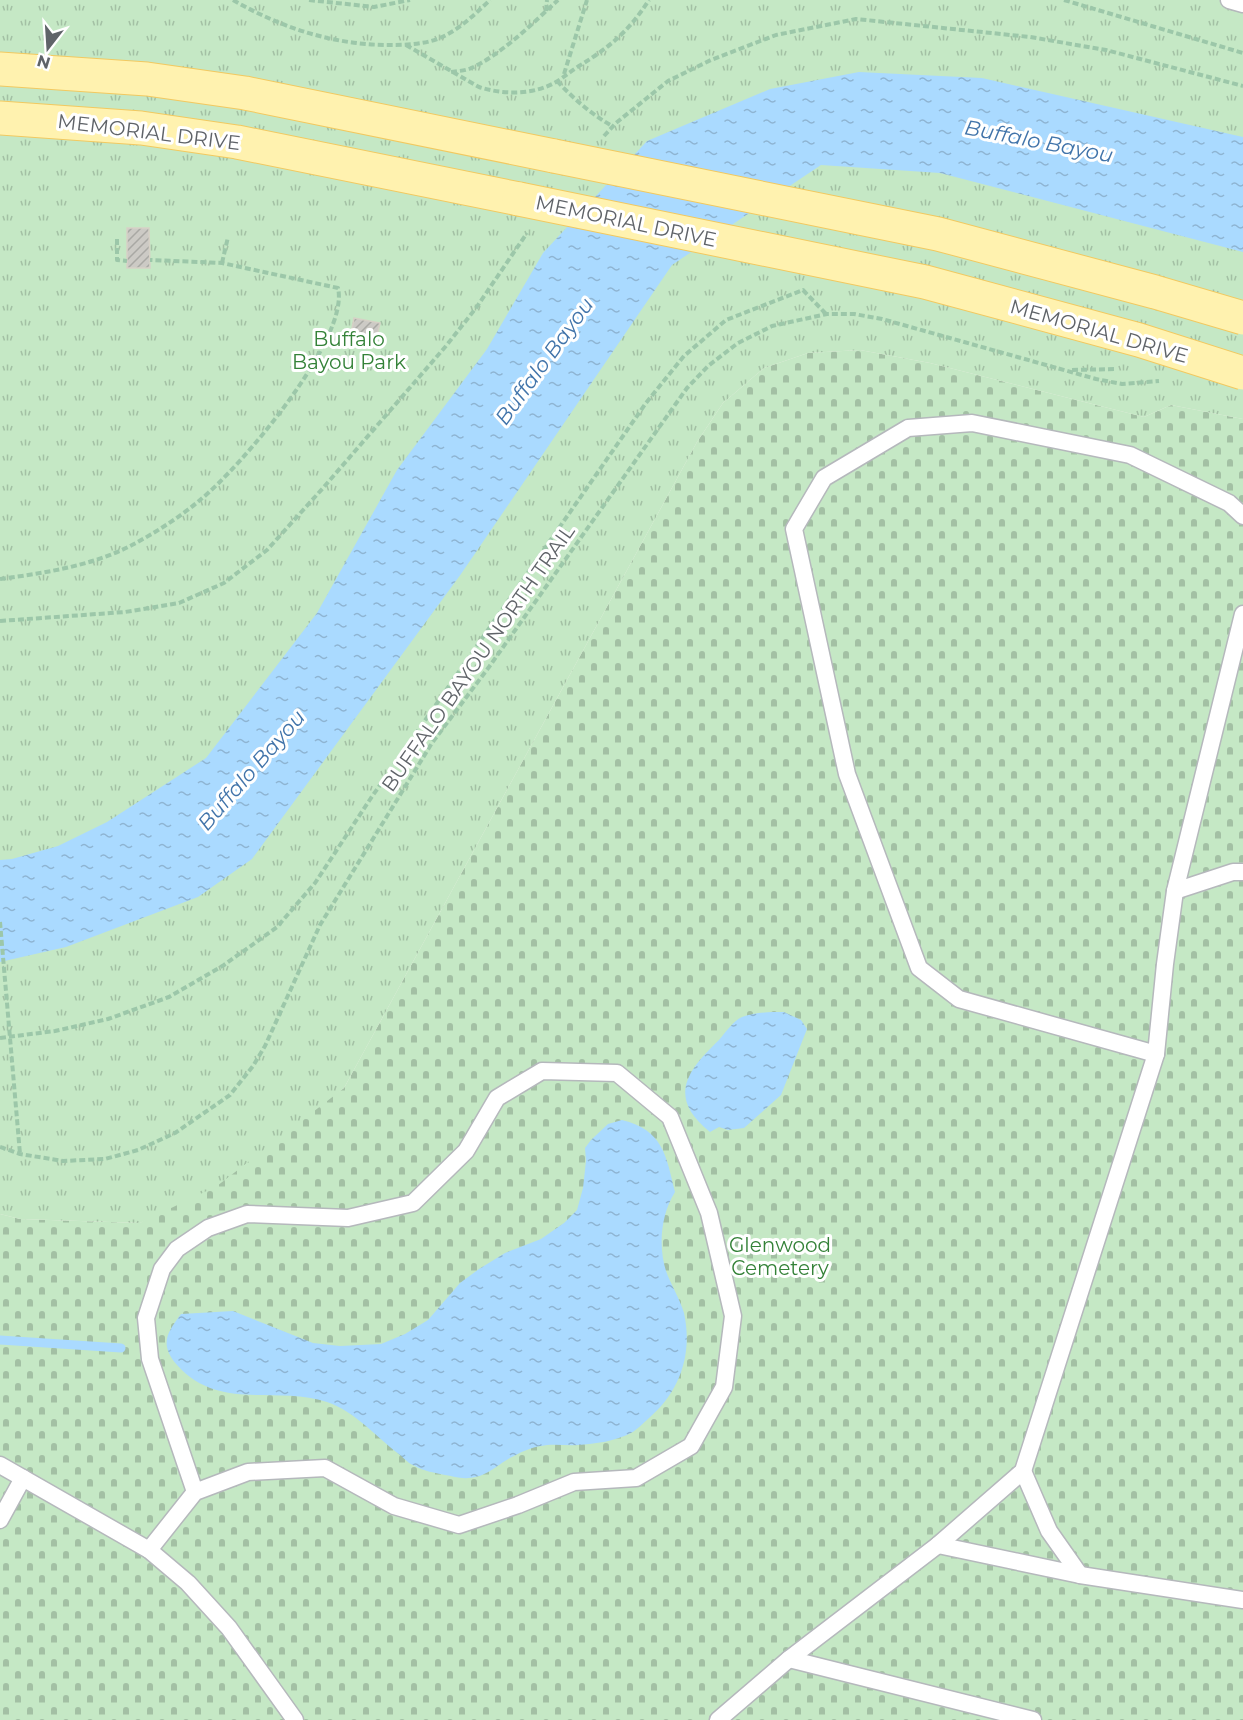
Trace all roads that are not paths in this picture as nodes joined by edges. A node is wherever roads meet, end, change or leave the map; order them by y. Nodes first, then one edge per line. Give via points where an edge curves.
1 (1229, 0) edge
2 (1243, 4) edge
3 (0, 69) edge
4 (0, 118) edge
5 (1243, 318) edge
6 (1243, 373) edge
7 (1243, 516) edge
8 (1243, 614) edge
9 (1243, 872) edge
10 (1175, 891) junction
11 (1156, 1054) junction
12 (0, 1465) edge
13 (1023, 1471) junction
14 (23, 1478) junction
15 (195, 1492) junction
16 (0, 1520) edge
17 (938, 1545) junction
18 (149, 1550) junction
19 (1080, 1575) junction
20 (1243, 1600) edge
21 (789, 1659) junction
22 (295, 1720) edge
23 (718, 1720) edge
24 (1033, 1720) edge

1 - 2 lane
3 - 5 main road, bridge via 147,79 245,93 938,234
4 - 6 main road, MEMORIAL DRIVE, bridge via 141,128 226,140 526,212 925,282 1139,340
7 - 11 lane via 1229,503 1130,455 972,423 908,428 824,478 794,529 847,774 919,968 959,999
8 - 10 lane
9 - 10 lane
10 - 11 lane
11 - 13 lane
12 - 14 lane
13 - 17 lane
13 - 19 lane via 1049,1531
14 - 16 lane
14 - 18 lane
15 - 15 lane via 150,1359 146,1318 162,1269 177,1249 208,1228 247,1214 348,1218 414,1203 465,1151 497,1098 542,1071 617,1073 670,1117 709,1213 734,1316 724,1386 691,1446 636,1478 574,1482 459,1526 394,1506 325,1468 248,1472
15 - 18 lane
17 - 19 lane
17 - 21 lane
18 - 22 lane via 188,1583 229,1628
19 - 20 lane
21 - 23 lane
21 - 24 lane

